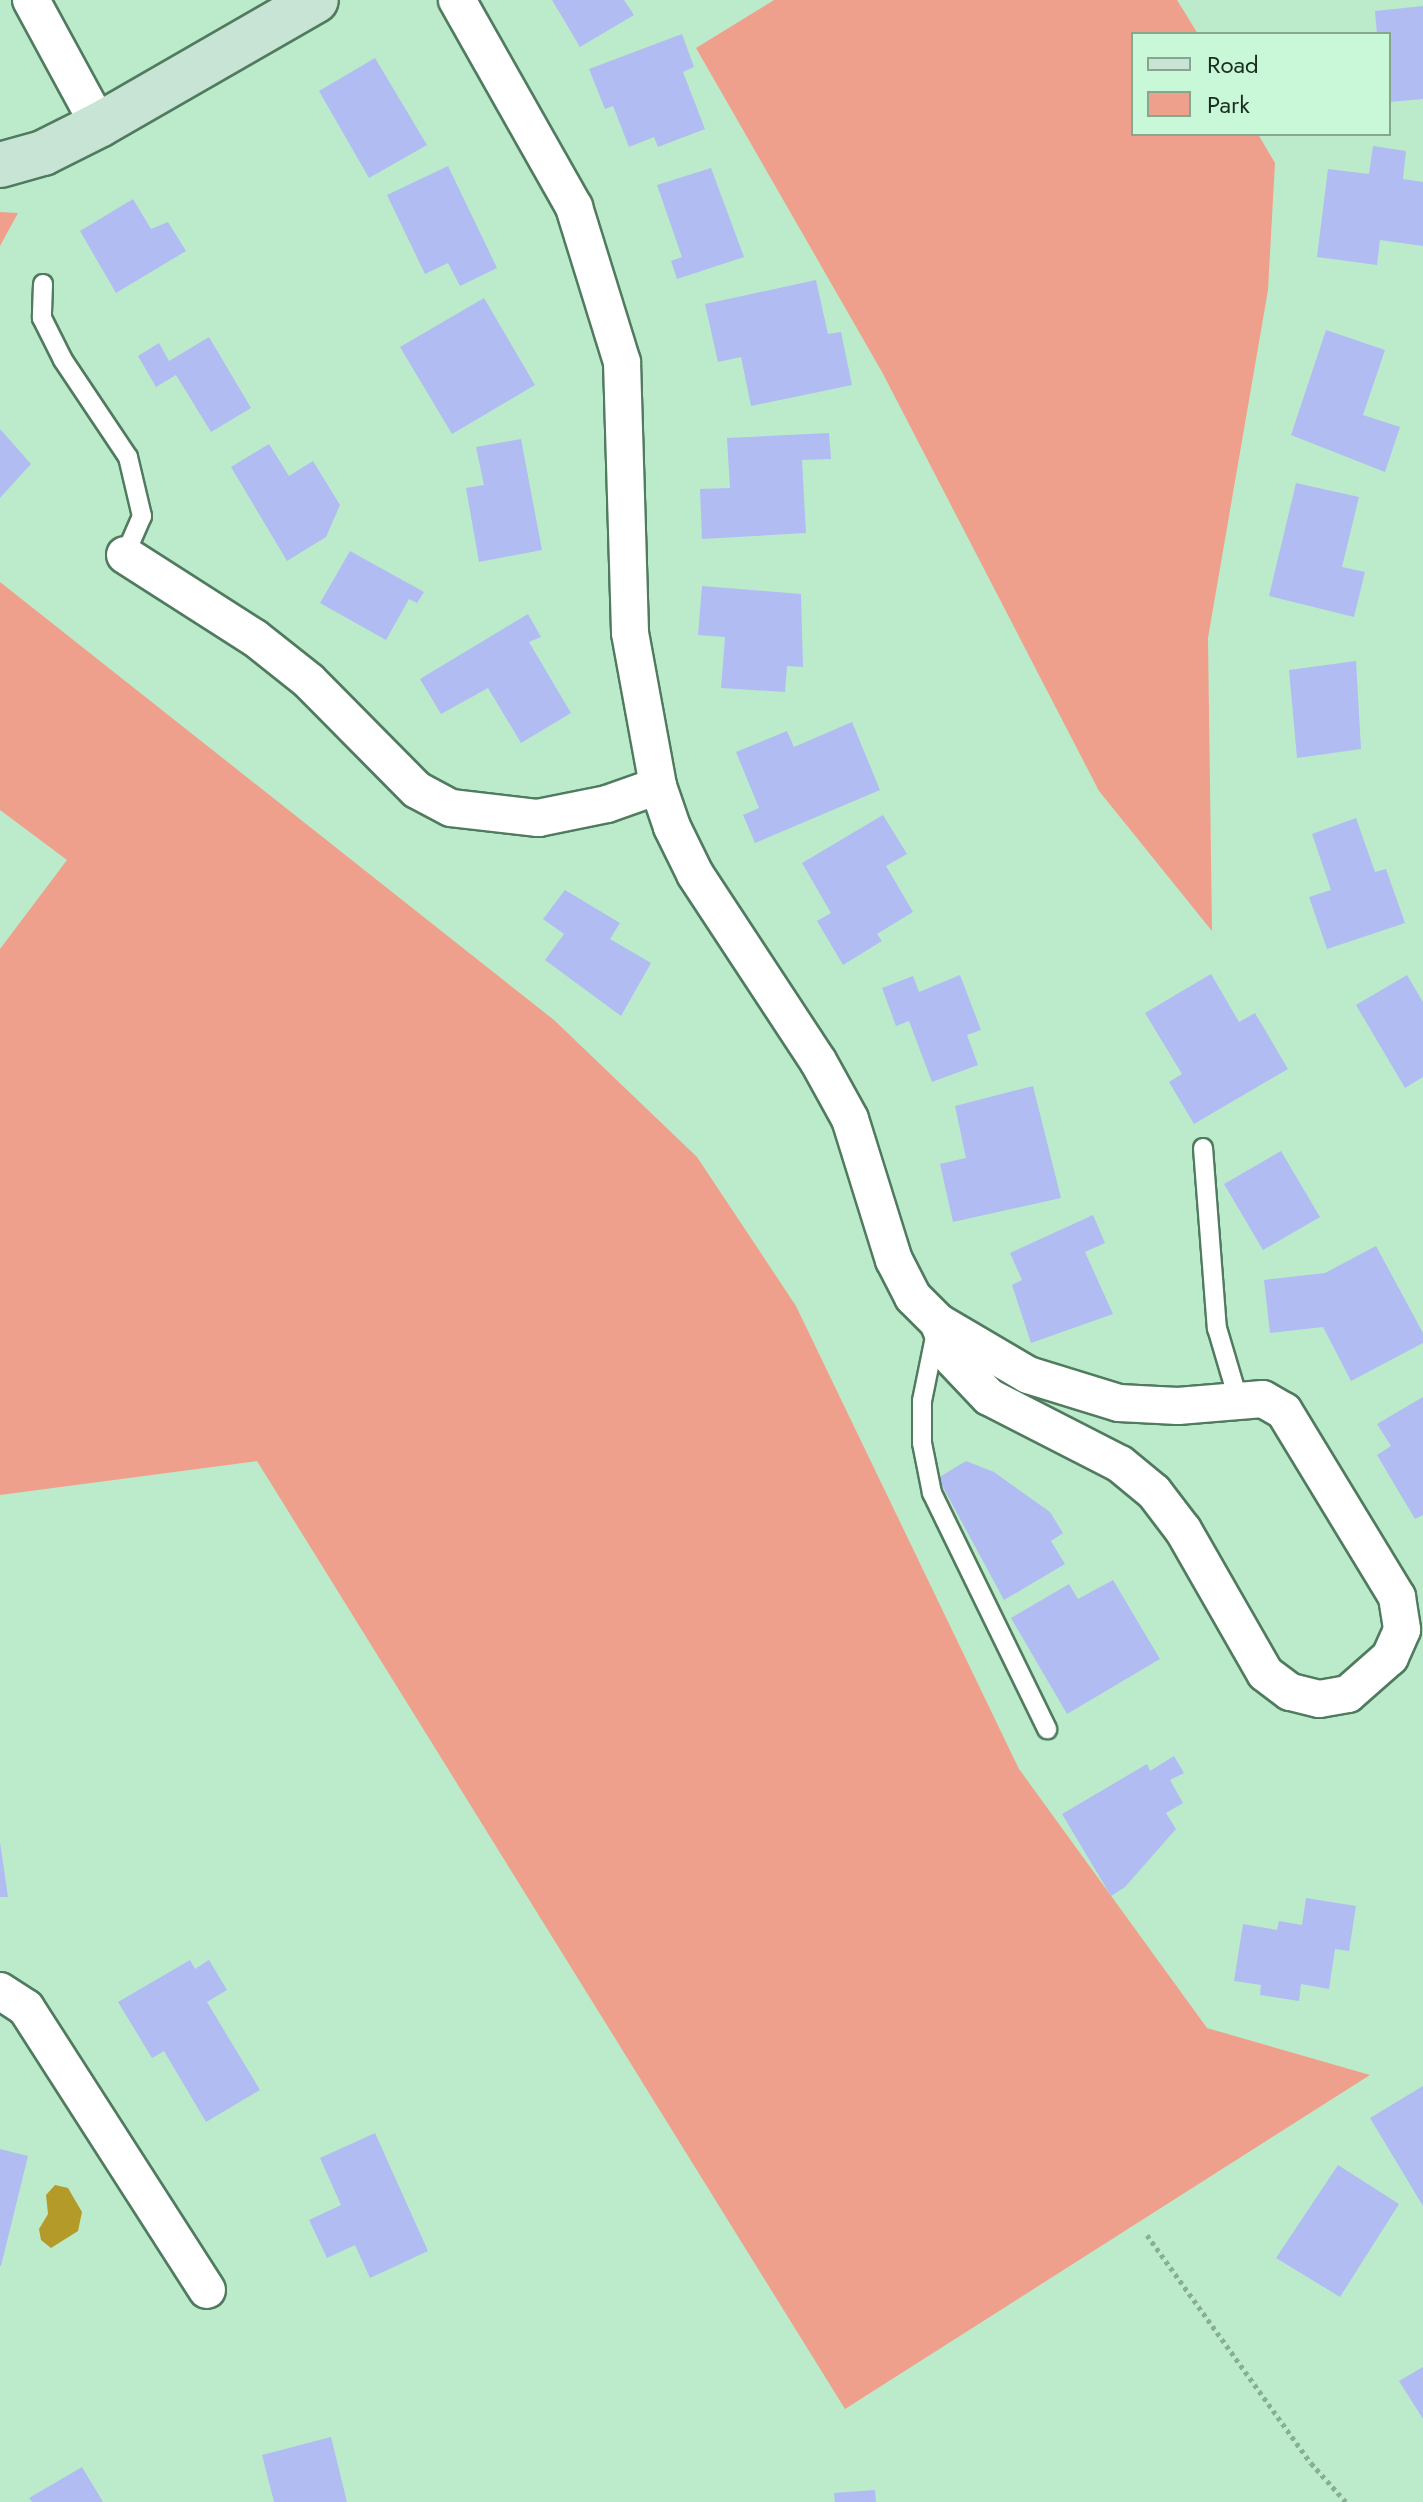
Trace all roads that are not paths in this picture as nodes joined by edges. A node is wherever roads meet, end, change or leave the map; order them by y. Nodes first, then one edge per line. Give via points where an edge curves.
1 (31, 0) edge
2 (316, 0) edge
3 (457, 0) edge
4 (99, 125) junction
5 (0, 165) edge
6 (43, 284) dead end
7 (125, 555) joint
8 (658, 786) junction
9 (1203, 1148) dead end
10 (938, 1322) junction
11 (1238, 1399) junction
12 (1047, 1729) dead end
13 (0, 1991) edge
14 (207, 2290) dead end

1 - 4 street
2 - 4 main road
3 - 8 street via 574,207 622,362 625,583 639,697
4 - 5 main road via 43,153
6 - 7 lane via 42,318 132,469 142,516
7 - 8 street via 255,638 309,681 417,790 451,808 538,818 607,804
8 - 10 street via 695,874 850,1119 894,1260 913,1297
9 - 11 lane via 1217,1328
10 - 11 street via 1028,1375 1119,1403 1178,1406
10 - 11 street via 953,1359 989,1397 1120,1464 1154,1492 1183,1530 1265,1673 1290,1692 1319,1699 1348,1694 1390,1657 1402,1630 1397,1597 1284,1411 1263,1399
10 - 12 lane via 922,1401 922,1443 932,1493
13 - 14 street via 26,2008

